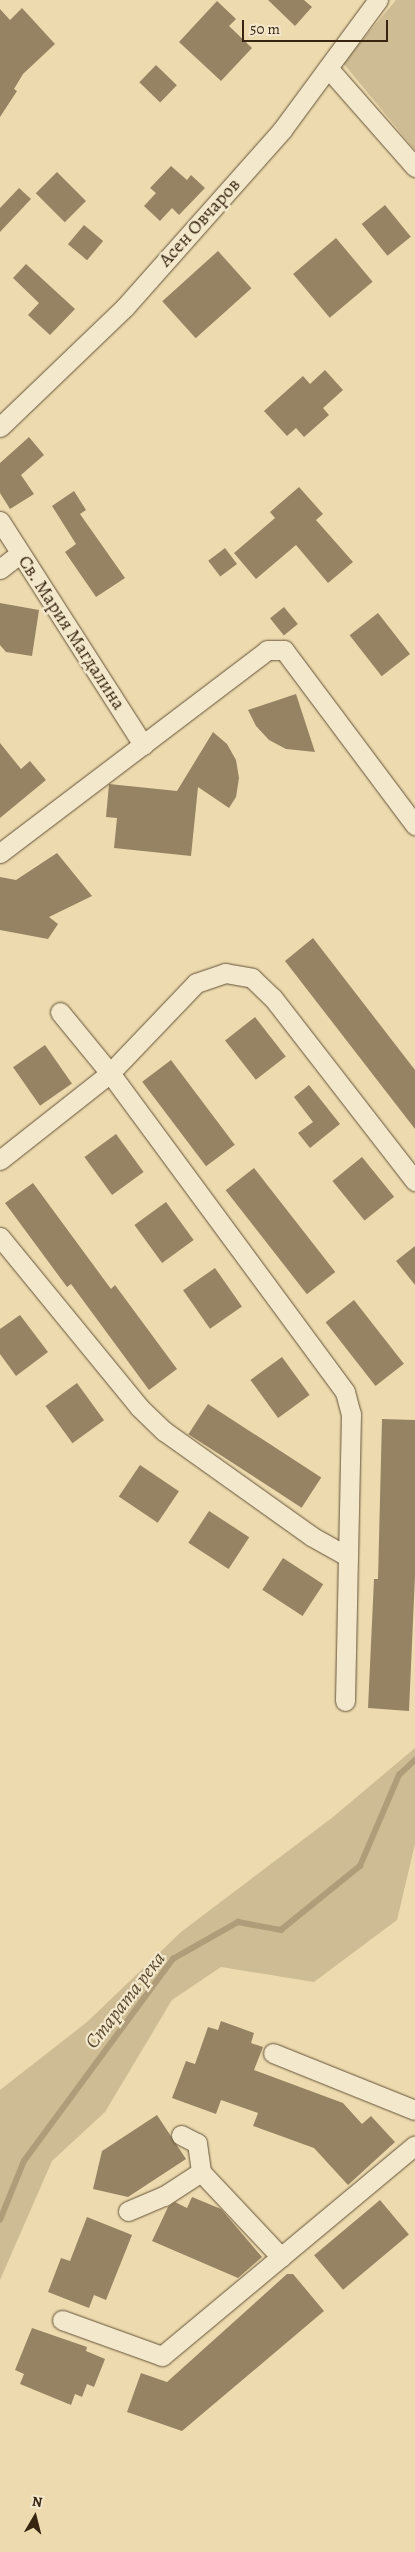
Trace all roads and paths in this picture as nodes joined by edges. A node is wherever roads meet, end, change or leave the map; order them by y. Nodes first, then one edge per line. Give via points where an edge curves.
1 (378, 0) edge
2 (328, 68) junction
3 (415, 168) edge
4 (0, 427) edge
5 (0, 521) edge
6 (19, 554) junction
7 (0, 569) edge
8 (143, 745) junction
9 (415, 825) edge
10 (0, 853) edge
11 (60, 1012) dead end
12 (110, 1073) junction
13 (0, 1160) edge
14 (415, 1181) edge
15 (0, 1237) edge
16 (347, 1556) junction
17 (344, 1701) dead end
18 (273, 2053) dead end
19 (415, 2110) edge
20 (181, 2134) dead end
21 (415, 2145) edge
22 (201, 2172) junction
23 (128, 2211) dead end
24 (281, 2257) junction
25 (62, 2320) dead end

1 - 2 street, Асен Овчаров
2 - 3 street
2 - 4 street, Асен Овчаров via 282,130 125,307
5 - 6 street, Св. Мария Магдалина
6 - 7 street
6 - 8 street, Св. Мария Магдалина
8 - 9 street via 267,650 284,650
8 - 10 street
11 - 12 street
12 - 13 street
12 - 14 street via 196,983 225,973 252,978 273,998
12 - 16 street via 345,1392 351,1414
15 - 16 street via 139,1407 164,1431 311,1536
16 - 17 street
18 - 19 street
20 - 22 street via 197,2143
21 - 24 street
22 - 23 street via 164,2196
22 - 24 street
24 - 25 street via 162,2356

